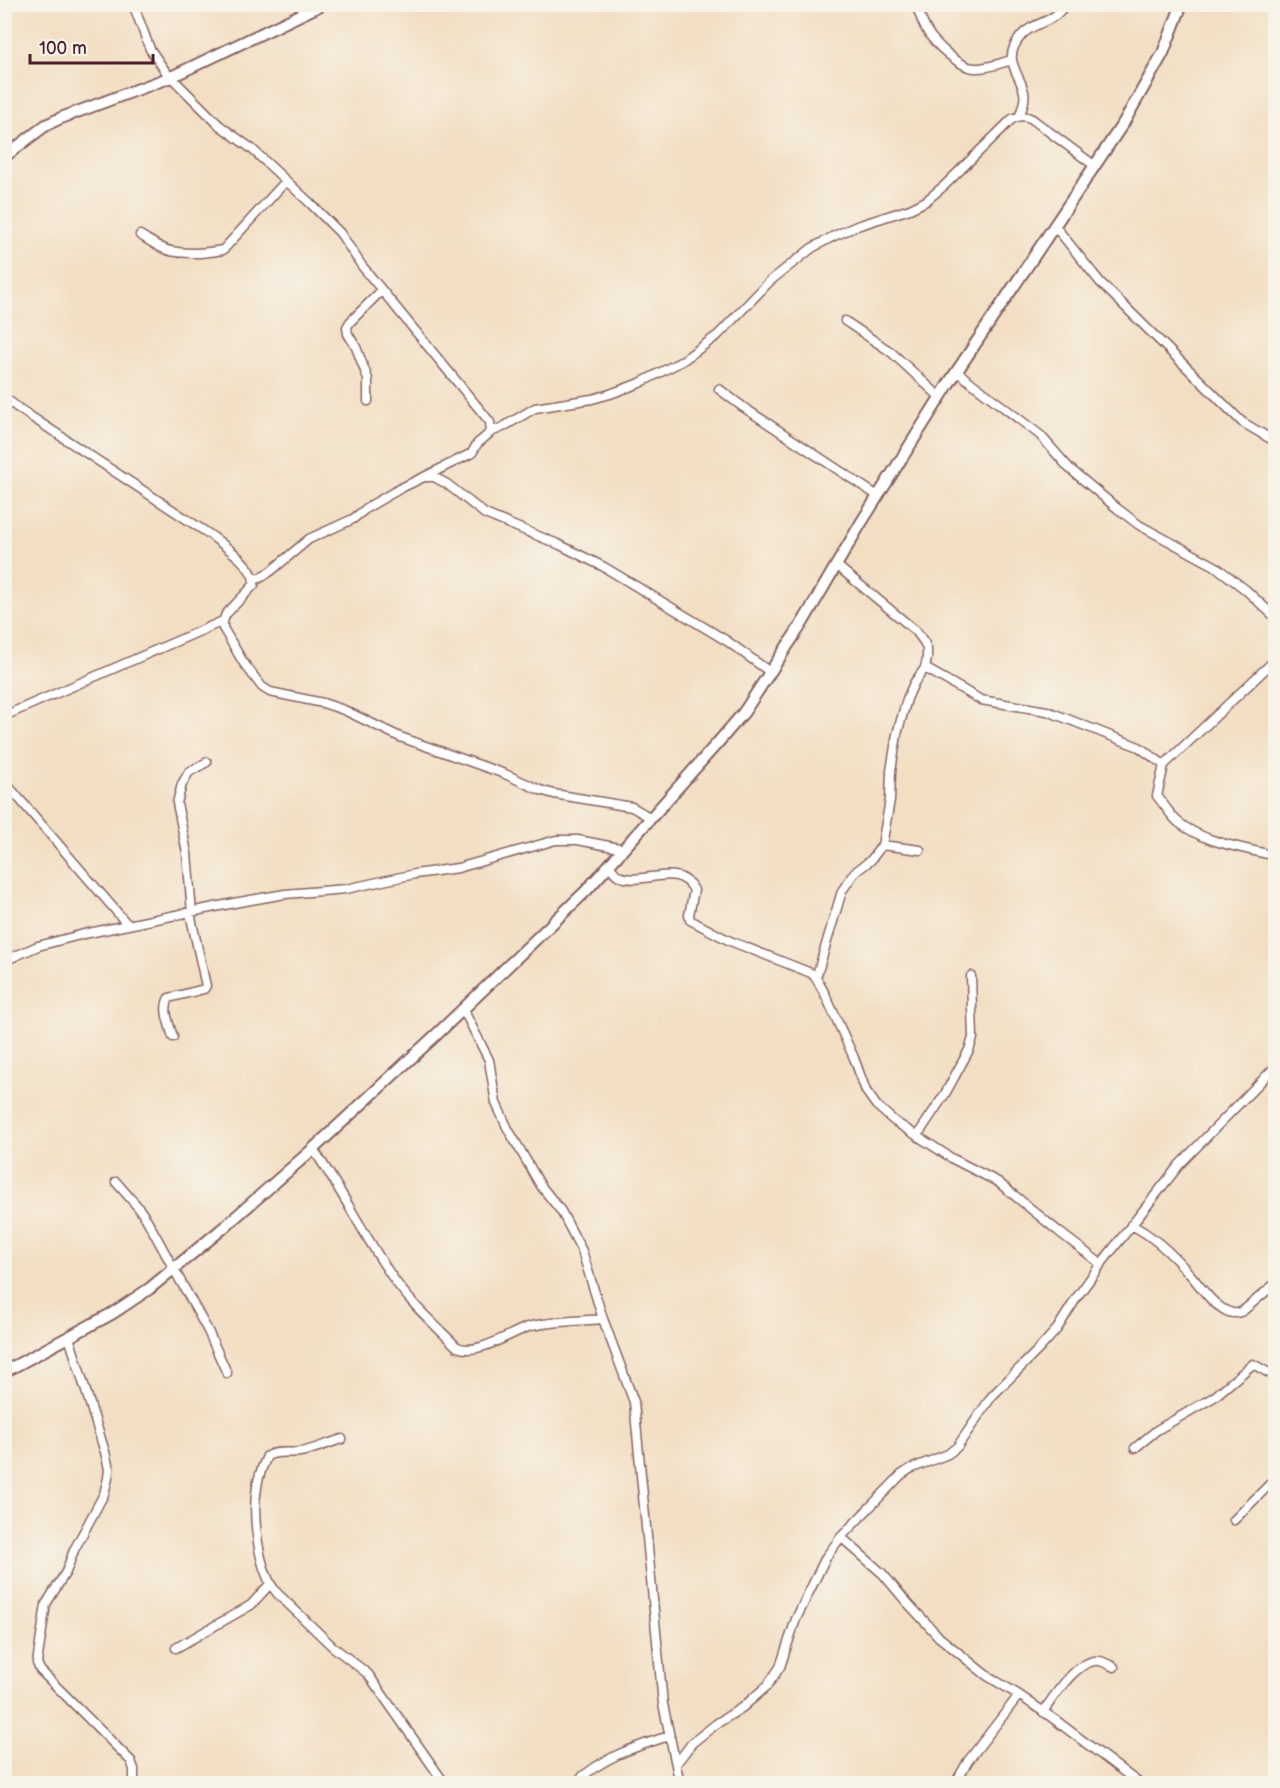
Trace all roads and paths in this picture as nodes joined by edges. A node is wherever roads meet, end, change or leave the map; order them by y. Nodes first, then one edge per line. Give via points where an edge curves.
1 (133, 4) edge
2 (323, 4) edge
3 (916, 4) edge
4 (1066, 4) edge
5 (1182, 4) edge
6 (1012, 60) junction
7 (171, 77) junction
8 (1020, 115) junction
9 (4, 157) edge
10 (1095, 166) junction
11 (286, 181) junction
12 (1054, 225) junction
13 (140, 235) dead end
14 (382, 290) junction
15 (844, 321) dead end
16 (957, 371) junction
17 (719, 389) dead end
18 (4, 397) edge
19 (940, 397) junction
20 (368, 401) dead end
21 (491, 432) junction
22 (1275, 442) edge
23 (446, 466) junction
24 (424, 477) junction
25 (456, 491) junction
26 (878, 496) junction
27 (836, 565) junction
28 (255, 579) junction
29 (1275, 618) edge
30 (223, 621) junction
31 (1275, 659) edge
32 (925, 668) junction
33 (770, 672) junction
34 (4, 716) edge
35 (207, 762) dead end
36 (1164, 765) junction
37 (4, 781) edge
38 (651, 818) junction
39 (882, 845) junction
40 (624, 849) junction
41 (920, 850) dead end
42 (1275, 856) edge
43 (609, 865) junction
44 (191, 913) junction
45 (128, 925) junction
46 (4, 961) edge
47 (971, 976) dead end
48 (816, 978) junction
49 (463, 1009) junction
50 (173, 1037) dead end
51 (1275, 1066) edge
52 (917, 1136) junction
53 (313, 1149) junction
54 (116, 1182) dead end
55 (1131, 1225) junction
56 (1101, 1264) junction
57 (174, 1269) junction
58 (1275, 1283) edge
59 (603, 1319) junction
60 (69, 1337) junction
61 (4, 1372) edge
62 (227, 1373) dead end
63 (1275, 1377) edge
64 (342, 1439) dead end
65 (1135, 1449) dead end
66 (1275, 1478) edge
67 (1234, 1520) dead end
68 (842, 1537) junction
69 (270, 1584) junction
70 (176, 1648) dead end
71 (1114, 1667) dead end
72 (1019, 1695) junction
73 (1043, 1712) junction
74 (669, 1736) junction
75 (676, 1764) junction
76 (134, 1784) edge
77 (445, 1784) edge
78 (574, 1784) edge
79 (680, 1784) edge
80 (955, 1784) edge
81 (1140, 1784) edge

1 - 7 street via 150,49
2 - 7 main road
3 - 6 street via 933,39 965,65 977,69
4 - 6 street via 1053,17 1026,31
5 - 10 main road via 1163,53
6 - 8 street via 1024,92
7 - 9 main road via 46,125
7 - 11 street via 219,125
8 - 10 street via 1032,119
8 - 21 street via 1012,118 926,201 857,226 812,248 770,281 718,335 682,361 610,394 535,408
10 - 12 main road
11 - 13 street via 223,250 169,250
11 - 14 street via 340,233
12 - 16 main road
12 - 22 street via 1100,282 1242,422
14 - 20 street via 347,327 368,379
14 - 21 street via 490,422
15 - 19 street via 891,352
16 - 19 main road
16 - 29 street via 1040,435 1070,468 1118,509 1139,525 1215,566
17 - 26 street
18 - 28 street via 209,534 237,556
19 - 26 main road
21 - 23 street via 472,453
23 - 24 street
23 - 25 street
24 - 25 street via 441,480
24 - 28 street via 353,519 309,539 271,571
25 - 33 street via 485,514 604,567 727,641
26 - 27 main road
27 - 32 street via 916,631 927,650
27 - 33 main road
28 - 30 street via 252,588
30 - 34 street
30 - 38 street via 223,628 243,662 270,692 344,710 400,737 540,790 632,807
31 - 36 street
32 - 36 street via 981,700 1047,711 1139,747
32 - 39 street via 907,699 897,734
33 - 38 main road via 744,712
35 - 44 street via 189,772 177,803 187,853
36 - 42 street via 1157,796 1176,820 1196,835
37 - 45 street
38 - 40 main road
39 - 41 street
39 - 48 street via 842,891
40 - 43 main road
40 - 44 street via 556,840 458,868 346,889 285,894
43 - 48 street via 621,877 669,875 686,880 694,890 690,920 730,941 804,969
43 - 49 main road
44 - 45 street
44 - 50 street via 206,986 166,1002
45 - 46 street via 38,946
47 - 52 street via 973,1038 969,1050
48 - 52 street via 866,1091 894,1121
49 - 53 main road
49 - 59 street via 489,1060 496,1103 508,1129 582,1251
51 - 55 street via 1180,1164
52 - 56 street via 998,1182
53 - 57 main road
53 - 59 street via 392,1277 457,1347 471,1349 529,1327
54 - 57 street via 147,1220
55 - 56 street
55 - 58 street via 1162,1248 1209,1298 1229,1312 1245,1310
56 - 68 street via 1056,1329 992,1396 957,1447 902,1475
57 - 60 main road via 113,1313
57 - 62 street
59 - 74 street via 634,1402
60 - 61 main road
60 - 76 street via 109,1469 104,1494 46,1604 37,1663 131,1761
63 - 65 street via 1253,1364 1214,1397 1157,1430
64 - 69 street via 307,1451 274,1452 267,1456 255,1504 261,1561
66 - 67 street
68 - 72 street via 883,1574 939,1637 986,1675
68 - 75 street via 807,1593 774,1677 743,1707 692,1743
69 - 70 street via 251,1605
69 - 77 street via 332,1646 368,1674
71 - 73 street via 1098,1661 1084,1664
72 - 73 street
72 - 80 street
73 - 81 street
74 - 75 street
74 - 78 street via 601,1762
75 - 79 street

